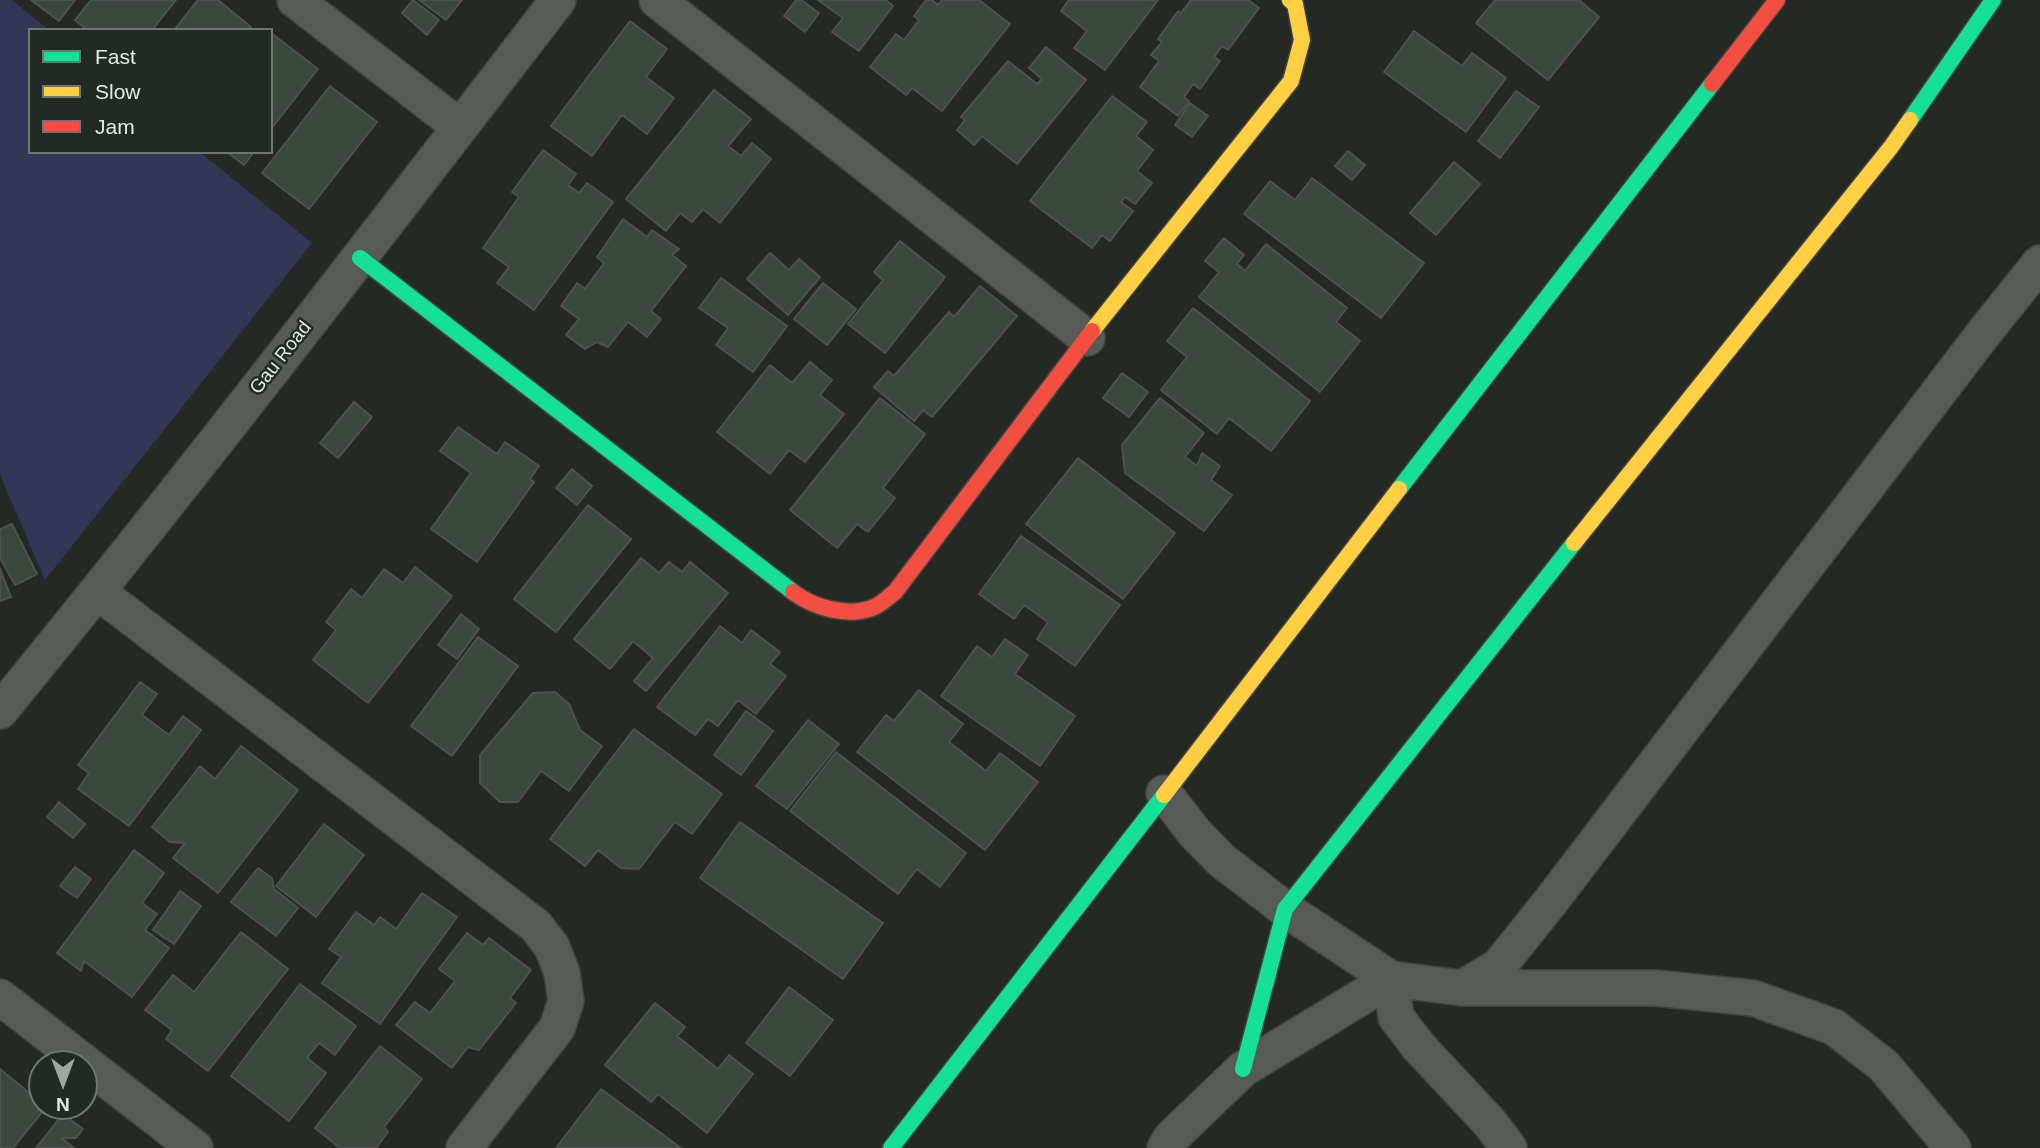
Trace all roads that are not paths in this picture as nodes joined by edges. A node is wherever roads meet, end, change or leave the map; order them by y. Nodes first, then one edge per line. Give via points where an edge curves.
1 (295, 0) edge
2 (558, 0) edge
3 (657, 0) edge
4 (1290, 0) edge
5 (1777, 0) edge
6 (1993, 0) edge
7 (460, 127) junction
8 (360, 258) junction
9 (2040, 263) edge
10 (1087, 338) junction
11 (98, 592) junction
12 (0, 711) edge
13 (1164, 793) junction
14 (1285, 909) junction
15 (1391, 979) junction
16 (1462, 988) junction
17 (0, 997) edge
18 (1243, 1069) junction
19 (195, 1148) edge
20 (464, 1148) edge
21 (891, 1148) edge
22 (1165, 1148) edge
23 (1509, 1148) edge
24 (1953, 1148) edge

1 - 7 street
2 - 7 street, Gau Road
3 - 10 street
4 - 10 street via 1295,4 1302,40 1291,81
5 - 13 street
6 - 14 street via 1891,147
7 - 8 street, Gau Road
8 - 10 street via 801,598 846,612 873,608 895,592
8 - 11 street, Gau Road
9 - 16 street via 1551,901 1499,966
11 - 12 street, Gau Road
11 - 20 street via 536,926 552,947 566,1001 558,1028
13 - 14 street via 1221,860
13 - 21 street
14 - 15 street
14 - 18 street
15 - 16 street
15 - 18 street
15 - 23 street via 1396,1017
16 - 24 street via 1655,988 1753,998 1834,1027 1884,1066
17 - 19 street
18 - 22 street

